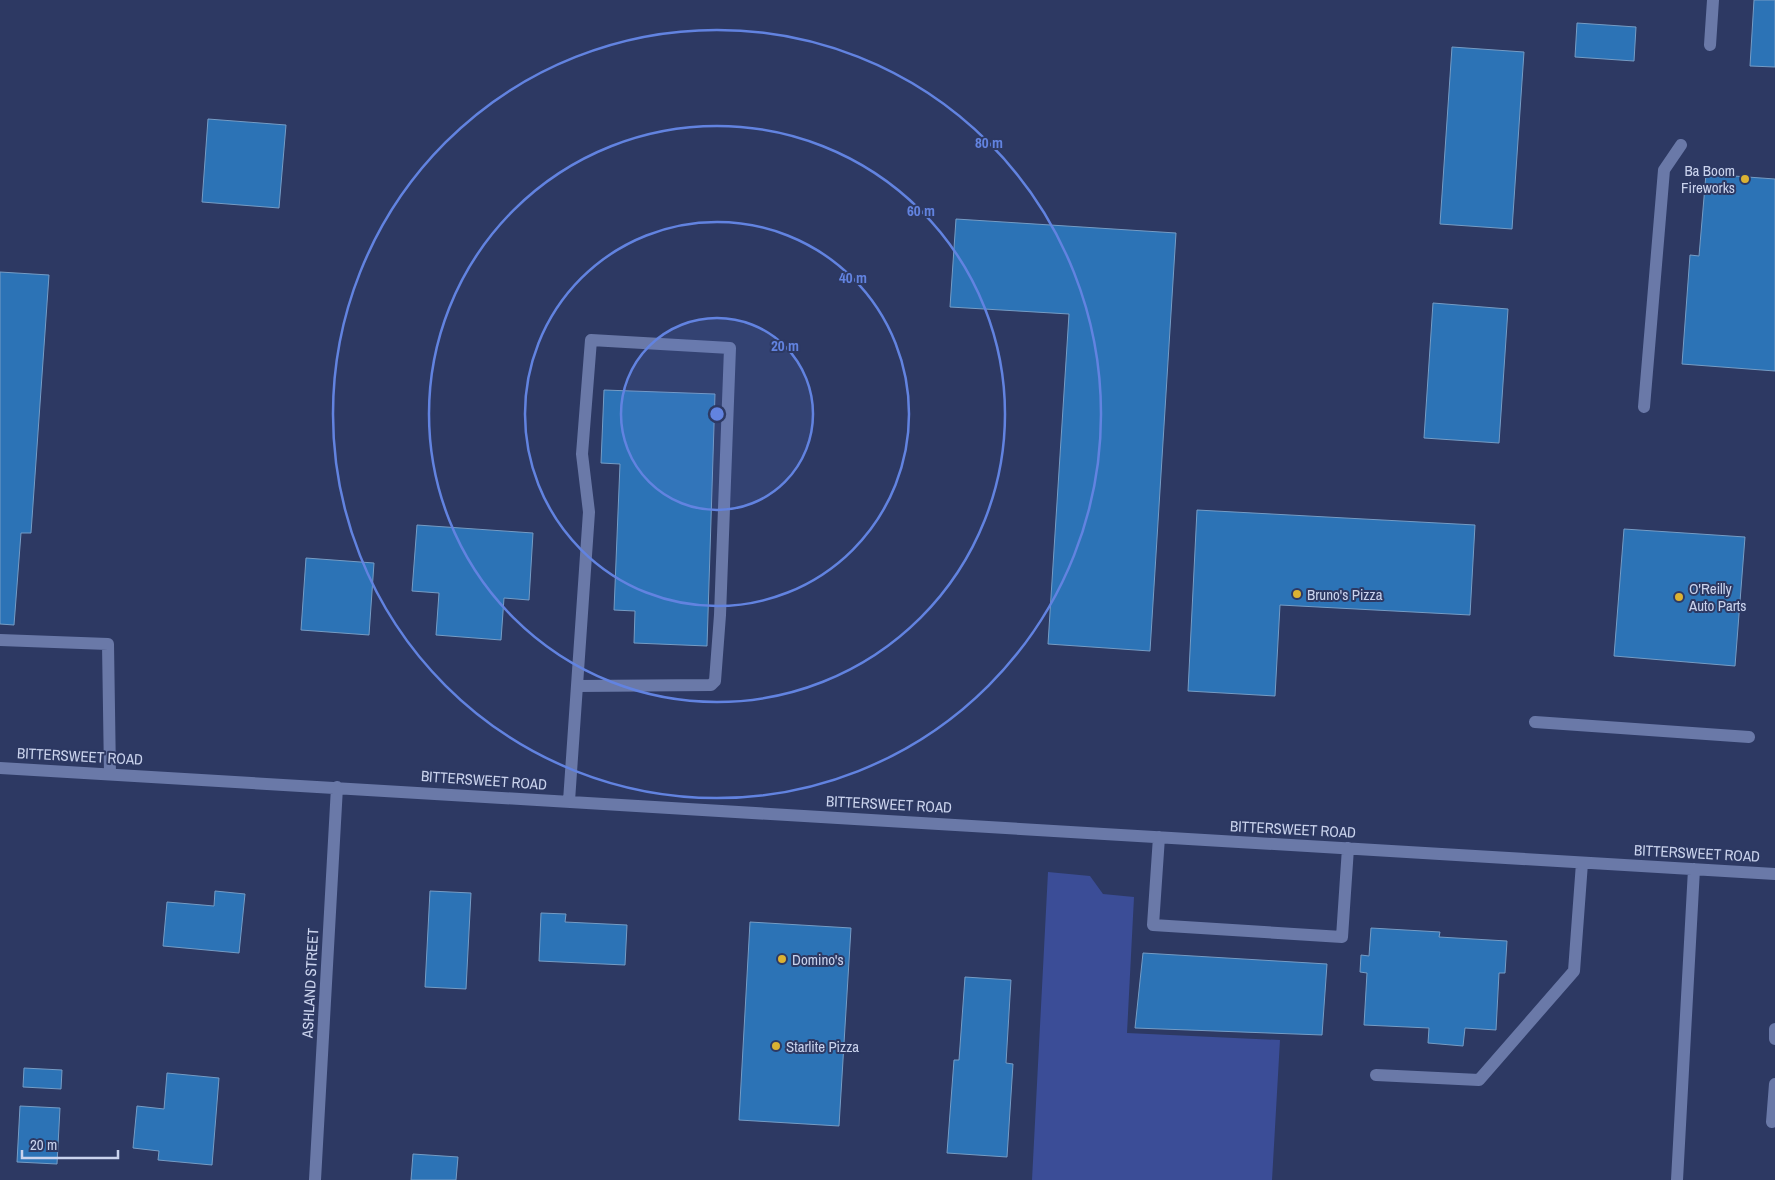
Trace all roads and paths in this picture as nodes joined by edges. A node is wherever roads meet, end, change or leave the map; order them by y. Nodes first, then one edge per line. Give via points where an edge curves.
1 (1713, 0) edge
2 (1710, 45) dead end
3 (1681, 146) dead end
4 (1644, 407) dead end
5 (0, 640) edge
6 (578, 686) junction
7 (1535, 722) dead end
8 (1749, 738) dead end
9 (0, 768) edge
10 (110, 774) junction
11 (336, 787) junction
12 (569, 801) junction
13 (1159, 837) junction
14 (1348, 848) junction
15 (1582, 863) junction
16 (1694, 869) junction
17 (1775, 874) edge
18 (1775, 1029) edge
19 (1775, 1039) edge
20 (1376, 1075) dead end
21 (1775, 1084) edge
22 (1772, 1122) dead end
23 (315, 1180) edge
24 (1677, 1180) edge

1 - 2 street
3 - 4 street via 1664,170
5 - 10 street via 108,644
6 - 6 street via 589,512 582,454 591,340 730,348 715,681 711,685
6 - 12 street
7 - 8 street
9 - 10 street, BITTERSWEET ROAD
10 - 11 street, BITTERSWEET ROAD
11 - 12 street, BITTERSWEET ROAD
11 - 23 street, ASHLAND STREET
12 - 13 street, BITTERSWEET ROAD
13 - 14 street, BITTERSWEET ROAD
13 - 14 street via 1153,925 1342,937
14 - 15 street, BITTERSWEET ROAD
15 - 16 street, BITTERSWEET ROAD
15 - 20 street via 1574,971 1479,1080
16 - 17 street, BITTERSWEET ROAD
16 - 24 street
18 - 19 street
21 - 22 street

